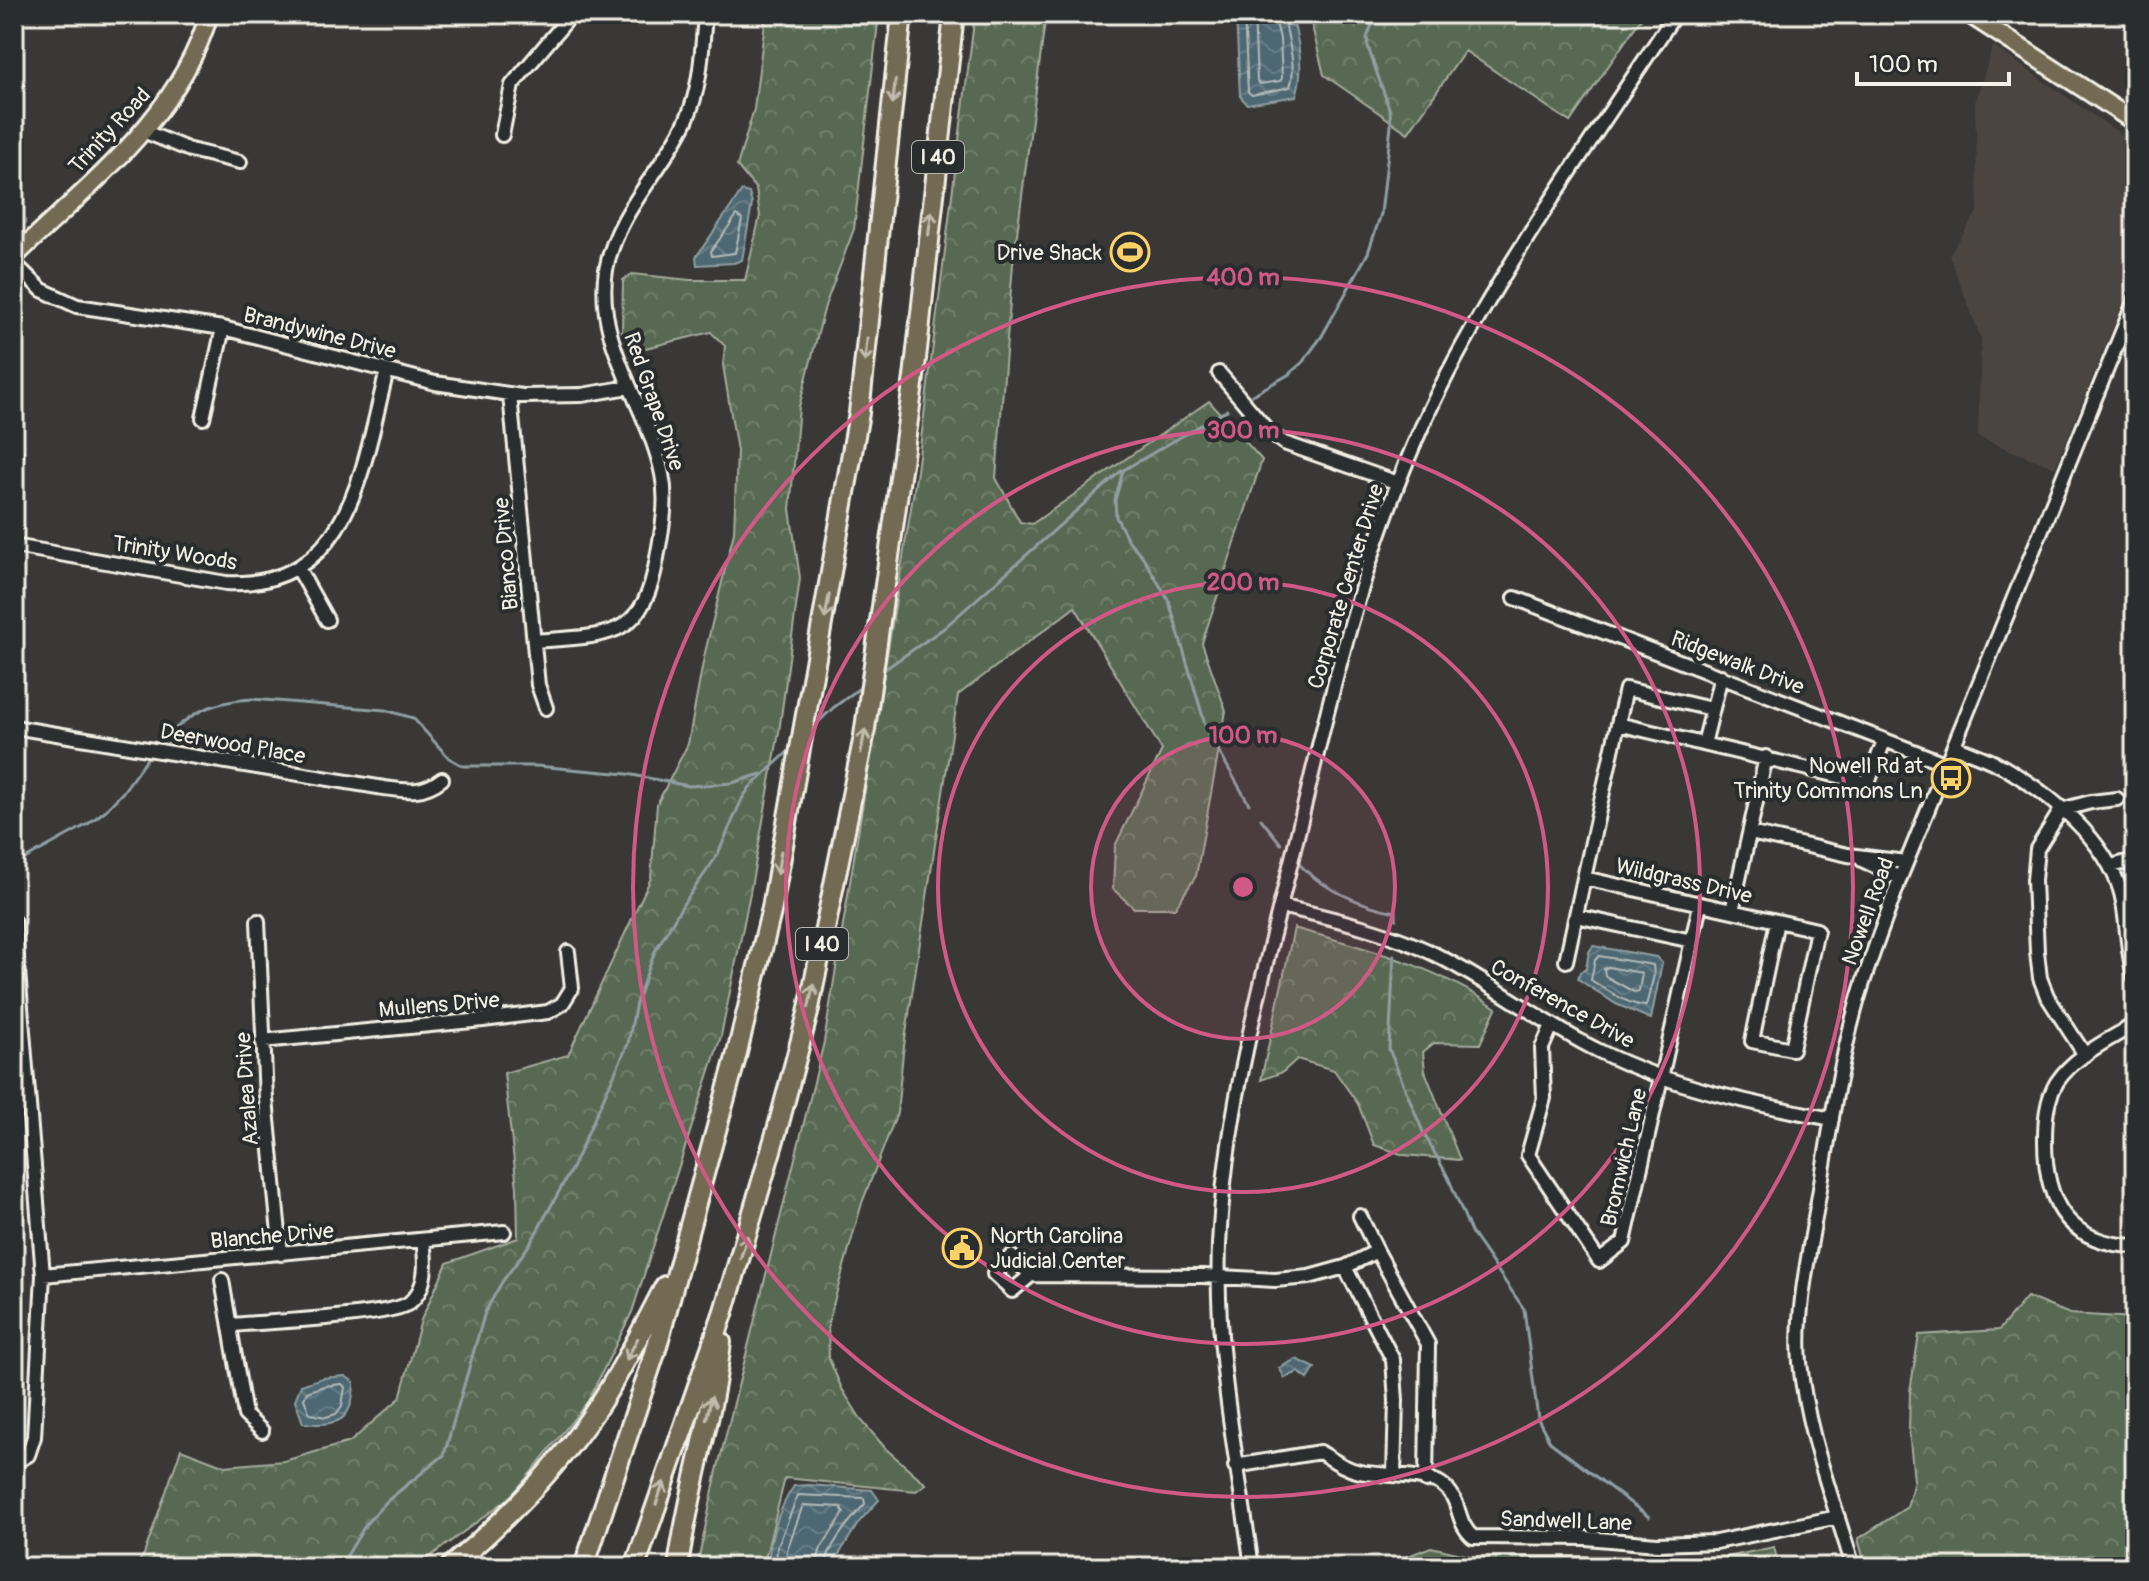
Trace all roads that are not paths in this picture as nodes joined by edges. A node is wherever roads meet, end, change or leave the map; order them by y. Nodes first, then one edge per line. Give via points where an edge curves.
1 (209, 14) edge
2 (572, 14) edge
3 (705, 14) edge
4 (902, 14) edge
5 (954, 14) edge
6 (1675, 14) edge
7 (1969, 14) edge
8 (2135, 122) edge
9 (143, 131) junction
10 (502, 135) dead end
11 (240, 162) dead end
12 (14, 260) edge
13 (2135, 300) edge
14 (223, 328) junction
15 (387, 371) junction
16 (1219, 373) dead end
17 (629, 387) junction
18 (510, 395) junction
19 (203, 418) dead end
20 (1398, 483) junction
21 (14, 546) edge
22 (298, 568) junction
23 (1515, 598) dead end
24 (327, 620) dead end
25 (534, 641) junction
26 (1721, 676) junction
27 (546, 708) dead end
28 (1711, 709) junction
29 (1618, 724) junction
30 (14, 727) edge
31 (1884, 741) junction
32 (1704, 744) junction
33 (1954, 746) junction
34 (1766, 757) junction
35 (1947, 764) junction
36 (442, 779) dead end
37 (2117, 799) dead end
38 (2061, 810) junction
39 (1750, 833) junction
40 (1848, 855) junction
41 (2135, 860) edge
42 (1906, 862) junction
43 (2111, 866) junction
44 (1584, 878) junction
45 (1900, 878) junction
46 (1700, 905) junction
47 (1280, 906) junction
48 (1732, 911) junction
49 (1576, 916) junction
50 (258, 921) dead end
51 (1777, 921) junction
52 (14, 922) edge
53 (1692, 941) junction
54 (568, 952) dead end
55 (1566, 961) dead end
56 (2135, 978) edge
57 (17, 990) edge
58 (2135, 1024) edge
59 (1552, 1025) junction
60 (262, 1041) junction
61 (2085, 1055) junction
62 (1662, 1077) junction
63 (1832, 1119) junction
64 (1360, 1216) dead end
65 (504, 1232) dead end
66 (423, 1240) junction
67 (2135, 1246) edge
68 (1377, 1251) junction
69 (281, 1254) junction
70 (681, 1256) junction
71 (1345, 1267) junction
72 (43, 1275) junction
73 (1031, 1275) dead end
74 (1219, 1277) junction
75 (222, 1280) dead end
76 (724, 1311) junction
77 (231, 1325) junction
78 (262, 1431) dead end
79 (14, 1463) edge
80 (1235, 1466) junction
81 (1394, 1475) junction
82 (1426, 1481) junction
83 (1838, 1517) junction
84 (450, 1567) edge
85 (584, 1567) edge
86 (635, 1567) edge
87 (678, 1567) edge
88 (1252, 1567) edge
89 (1853, 1567) edge

1 - 9 main road, Trinity Road via 187,70
2 - 10 street via 512,85
3 - 17 street, Red Grape Drive via 699,77 689,112 620,225 607,270 606,318
4 -> 70 highway, I 40 via 859,413 820,648 772,908
76 -> 5 highway, I 40 via 808,1013 864,736 914,377
6 - 20 street, Corporate Center Drive via 1511,265 1448,373
7 - 8 main road
9 - 11 street
9 - 12 main road, Trinity Road
12 - 14 street, Brandywine Drive via 42,290 77,306
13 - 33 street, Nowell Road
14 - 15 street, Brandywine Drive
14 - 19 street
15 - 18 street, Brandywine Drive
15 - 22 street, Trinity Woods via 347,512 325,546
16 - 20 street via 1284,443
17 - 18 street, Brandywine Drive via 582,395
17 - 25 street, Red Grape Drive via 658,459 665,493 648,597 620,629
18 - 25 street, Bianco Drive
20 - 47 street, Corporate Center Drive via 1346,638
21 - 22 street, Trinity Woods via 226,583 255,582
22 - 24 street
23 - 26 street, Ridgewalk Drive
25 - 27 street, Bianco Drive
26 - 28 street
26 - 31 street, Ridgewalk Drive
28 - 29 street, Wildgrass Drive via 1626,689
28 - 32 street
29 - 32 street
29 - 44 street, Wildgrass Drive
30 - 36 street, Deerwood Place via 416,792
31 - 34 street via 1868,783
31 - 35 street, Ridgewalk Drive
32 - 34 street
33 - 35 street, Nowell Road
33 - 38 street via 2003,767
34 - 39 street
35 - 42 street, Nowell Road
37 - 38 street
38 - 43 street
38 - 61 street via 2037,849 2040,978
39 - 40 street
39 - 48 street
40 - 42 street
40 - 45 street
41 - 43 street
42 - 45 street, Nowell Road
43 - 56 street via 2121,893
44 - 46 street, Wildgrass Drive
44 - 49 street
45 - 63 street, Nowell Road via 1862,986
46 - 48 street, Wildgrass Drive
46 - 53 street
47 - 59 street, Conference Drive via 1441,957
47 - 74 street, Corporate Center Drive via 1233,1115
48 - 51 street, Wildgrass Drive
49 - 53 street
49 - 55 street
50 - 60 street, Azalea Drive
51 - 51 street, Wildgrass Drive via 1752,1041 1792,1049 1817,930
52 - 57 street
53 - 62 street
54 - 60 street, Mullens Drive via 572,988 562,1004 548,1012
57 - 72 street
58 - 61 street
59 - 62 street, Conference Drive
59 - 62 street, Bromwich Lane via 1542,1048 1544,1098 1528,1155 1599,1261 1624,1242
60 - 69 street, Azalea Drive
61 - 67 street via 2058,1081 2048,1103 2045,1156 2051,1191 2070,1223 2088,1236 2111,1245
62 - 63 street, Conference Drive
63 - 83 street, Nowell Road via 1805,1286 1800,1352 1813,1429
64 - 68 street
65 - 66 street, Blanche Drive
66 - 69 street, Blanche Drive
66 - 77 street via 423,1282 403,1306
68 - 71 street
68 - 82 street via 1428,1344
69 - 72 street, Blanche Drive
70 -> 84 highway via 621,1370 573,1441 514,1510
70 - 85 highway, I 40 via 655,1353
71 - 74 street via 1275,1280
71 - 81 street via 1393,1360
72 - 79 street via 34,1437 28,1455
73 - 74 street
74 - 80 street, Corporate Center Drive
75 - 77 street
86 -> 76 highway, I 40
87 -> 76 highway via 718,1371
77 - 78 street via 245,1415
80 - 81 street, Sandwell Lane via 1320,1452 1360,1472
80 - 88 street, Corporate Center Drive
81 - 82 street, Sandwell Lane
82 - 83 street, Sandwell Lane via 1439,1482 1450,1492 1463,1529 1473,1537 1716,1542
83 - 89 street, Nowell Road

